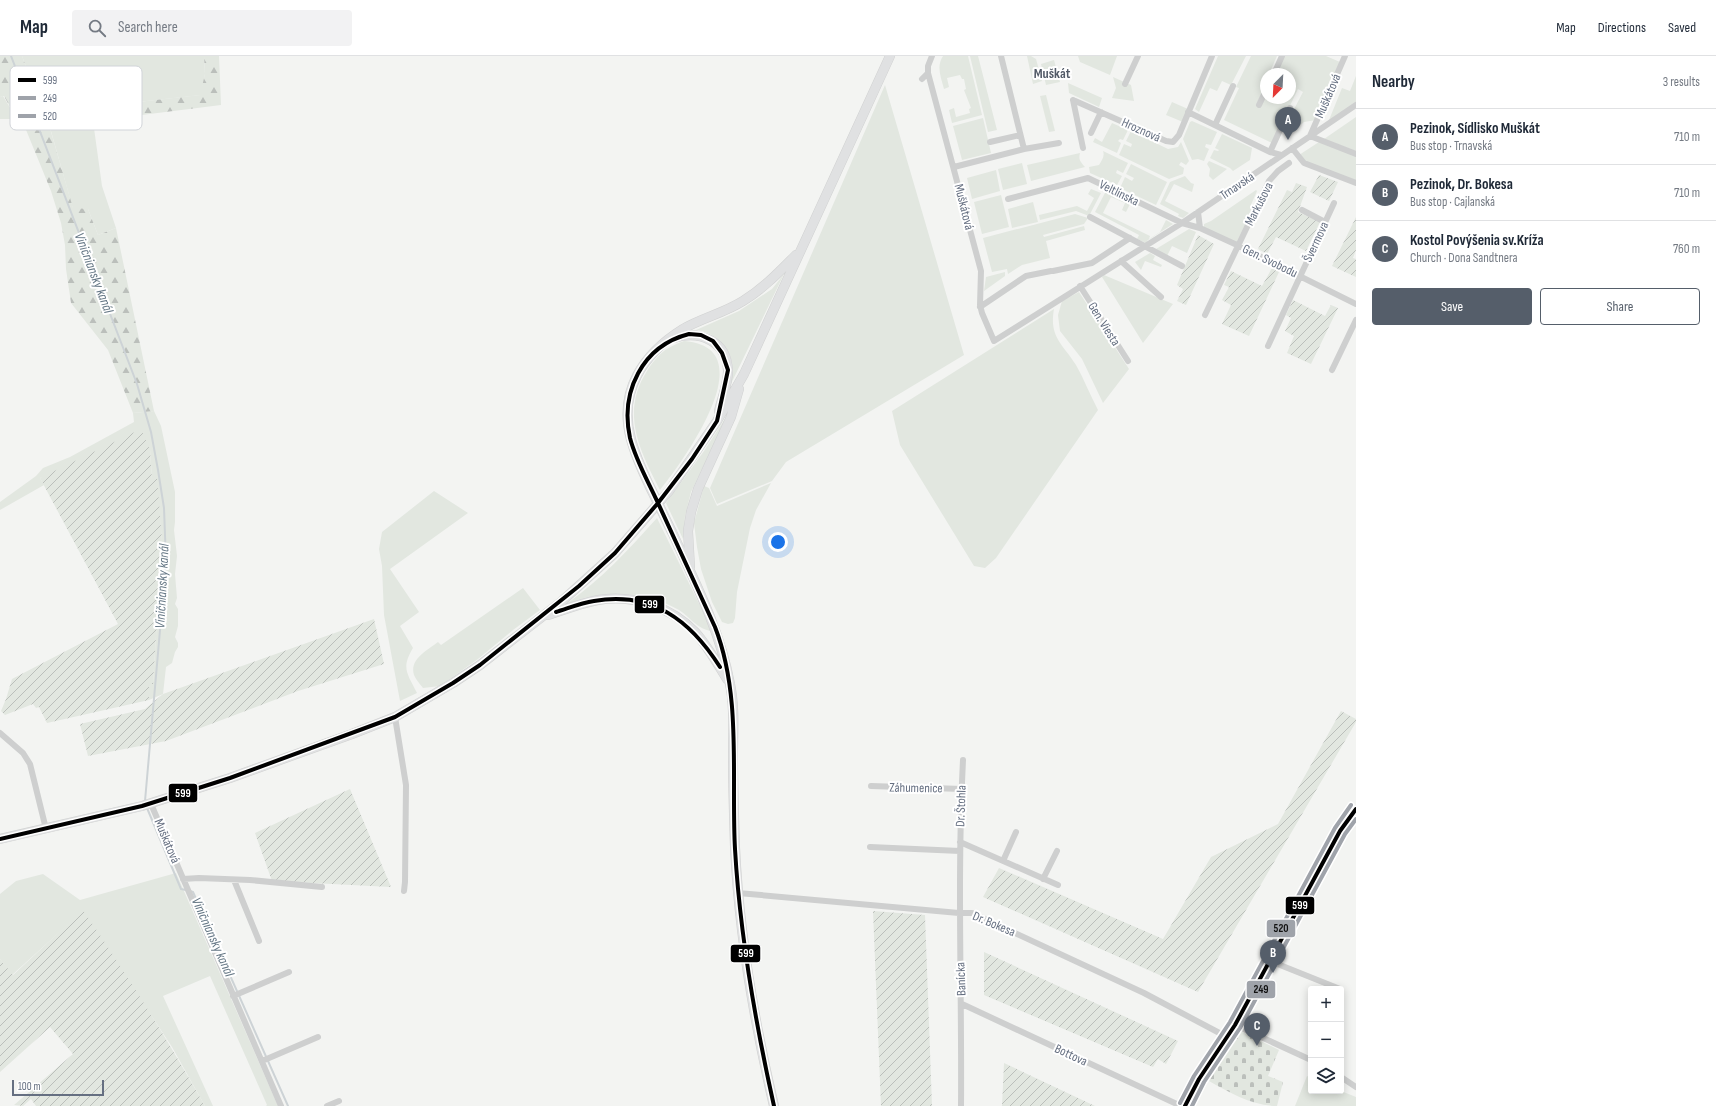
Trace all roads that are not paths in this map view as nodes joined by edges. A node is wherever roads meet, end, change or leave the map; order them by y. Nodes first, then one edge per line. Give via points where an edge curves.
1 (890, 56) edge
2 (932, 56) edge
3 (1001, 56) edge
4 (1138, 56) edge
5 (1212, 56) edge
6 (1282, 56) edge
7 (1345, 56) edge
8 (1277, 68) edge
9 (928, 73) junction
10 (922, 79) dead end
11 (1125, 84) dead end
12 (1233, 86) dead end
13 (1356, 105) edge
14 (1290, 108) dead end
15 (1101, 112) junction
16 (1188, 112) junction
17 (1215, 125) junction
18 (1091, 133) dead end
19 (1020, 135) junction
20 (1310, 136) junction
21 (990, 142) dead end
22 (1059, 143) dead end
23 (1083, 148) dead end
24 (1292, 148) junction
25 (1024, 149) junction
26 (1270, 152) junction
27 (1356, 154) edge
28 (1281, 156) junction
29 (1289, 163) dead end
30 (954, 167) junction
31 (1356, 183) edge
32 (1008, 199) dead end
33 (1334, 203) dead end
34 (1302, 210) dead end
35 (1198, 212) junction
36 (1090, 217) dead end
37 (1325, 222) junction
38 (1182, 223) junction
39 (1200, 228) junction
40 (1130, 238) junction
41 (1237, 245) junction
42 (1144, 246) junction
43 (800, 252) junction
44 (1121, 261) junction
45 (1182, 266) dead end
46 (1299, 276) junction
47 (1080, 286) junction
48 (1161, 297) dead end
49 (1356, 304) edge
50 (980, 307) junction
51 (1205, 315) dead end
52 (1356, 320) edge
53 (994, 341) joint
54 (666, 342) junction
55 (1268, 346) dead end
56 (1128, 362) dead end
57 (1332, 370) dead end
58 (744, 374) junction
59 (717, 420) junction
60 (691, 572) junction
61 (540, 617) junction
62 (731, 686) junction
63 (395, 717) junction
64 (0, 733) edge
65 (963, 760) dead end
66 (871, 786) dead end
67 (962, 789) junction
68 (147, 805) junction
69 (1356, 809) edge
70 (46, 829) junction
71 (1016, 832) dead end
72 (0, 839) edge
73 (960, 842) junction
74 (870, 847) dead end
75 (960, 851) junction
76 (1057, 851) dead end
77 (1002, 861) junction
78 (182, 879) junction
79 (1043, 879) junction
80 (234, 880) junction
81 (1058, 885) dead end
82 (322, 887) dead end
83 (404, 891) dead end
84 (738, 893) junction
85 (959, 913) junction
86 (259, 941) dead end
87 (1275, 963) dead end
88 (289, 972) dead end
89 (1332, 986) edge
90 (233, 996) junction
91 (962, 1004) junction
92 (1235, 1025) junction
93 (318, 1037) dead end
94 (1227, 1037) junction
95 (1308, 1059) edge
96 (262, 1061) junction
97 (1344, 1079) edge
98 (1356, 1087) edge
99 (338, 1101) dead end
100 (281, 1106) edge
101 (327, 1106) edge
102 (774, 1106) edge
103 (961, 1106) edge
104 (1180, 1106) edge
105 (1185, 1106) edge

1 - 43 main road
2 - 9 street, Muškátová
3 - 19 street
4 - 11 street
5 - 16 street
6 - 8 street
7 - 20 street, Muškátová
9 - 10 street
9 - 30 street, Muškátová
12 - 17 street
13 - 20 street, Trnavská
14 - 26 street
15 - 16 street, Hroznová via 1173,142 1179,135
15 - 18 street
15 - 23 street, Hroznová via 1073,100
16 - 17 street
17 - 26 street
19 - 21 street
19 - 25 street
20 - 24 street, Trnavská
20 - 27 street
22 - 25 street
24 - 28 street, Trnavská
24 - 31 street via 1304,163
25 - 30 street
26 - 28 street
28 - 35 street, Trnavská
29 - 41 street, Markušova via 1278,170 1269,181
30 - 50 street, Muškátová via 981,271
32 - 38 street, Veltlínska via 1088,178
33 - 37 street, Švermova
34 - 37 street
35 - 38 street, Trnavská
35 - 39 street
36 - 40 street
37 - 46 street, Švermova
38 - 39 street, Gen. Svobodu
38 - 42 street, Trnavská
39 - 41 street, Gen. Svobodu
40 - 42 street
40 - 50 street via 1092,263 1026,276
41 - 46 street, Gen. Svobodu
41 - 51 street, Markušova
42 - 44 street, Trnavská
42 - 45 street
43 - 54 main road via 752,296 684,329
43 - 58 main road
44 - 47 street, Trnavská
44 - 48 street
46 - 49 street, Gen. Svobodu
46 - 55 street, Švermova
47 - 53 street, Trnavská
47 - 56 street, Gen. Viesta
50 - 53 street, Muškátová
52 - 57 street
54 - 59 main road via 684,335 701,335 713,341 722,353 728,370
54 - 60 main road, bridge via 652,354 633,384 628,403 630,438 649,485
58 - 59 main road
58 - 60 main road via 731,417 698,489 691,512 688,531
59 - 61 main road via 668,491 628,538 596,572
60 - 62 main road via 720,640
61 - 62 main road via 599,600 632,600 654,606 676,616 695,632
61 - 63 main road via 480,665
62 - 84 main road
63 - 68 main road via 294,756
63 - 83 street via 406,785
64 - 70 street via 23,753 30,764
65 - 67 street, Dr. Štohla
66 - 67 street, Záhumenice
67 - 73 street, Dr. Štohla
68 - 70 main road
68 - 78 street, Muškátová
69 - 92 street via 1340,831
70 - 72 main road
71 - 77 street
73 - 75 street, Dr. Štohla
73 - 77 street
74 - 75 street
75 - 85 street, Banícka
76 - 79 street
77 - 79 street
78 - 80 street, Muškátová
78 - 90 street, Muškátová
79 - 81 street
80 - 82 street, Muškátová
80 - 86 street
84 - 85 street, Dr. Bokesa
84 - 102 main road via 759,1039
85 - 91 street, Banícka
85 - 94 street, Dr. Bokesa via 979,916 1144,993
87 - 89 street
88 - 90 street
90 - 96 street, Muškátová
91 - 103 street, Banícka
91 - 104 street, Bottova
92 - 94 street
92 - 95 street
93 - 96 street
94 - 105 street via 1199,1079
96 - 100 street, Muškátová
97 - 98 street
99 - 101 street

